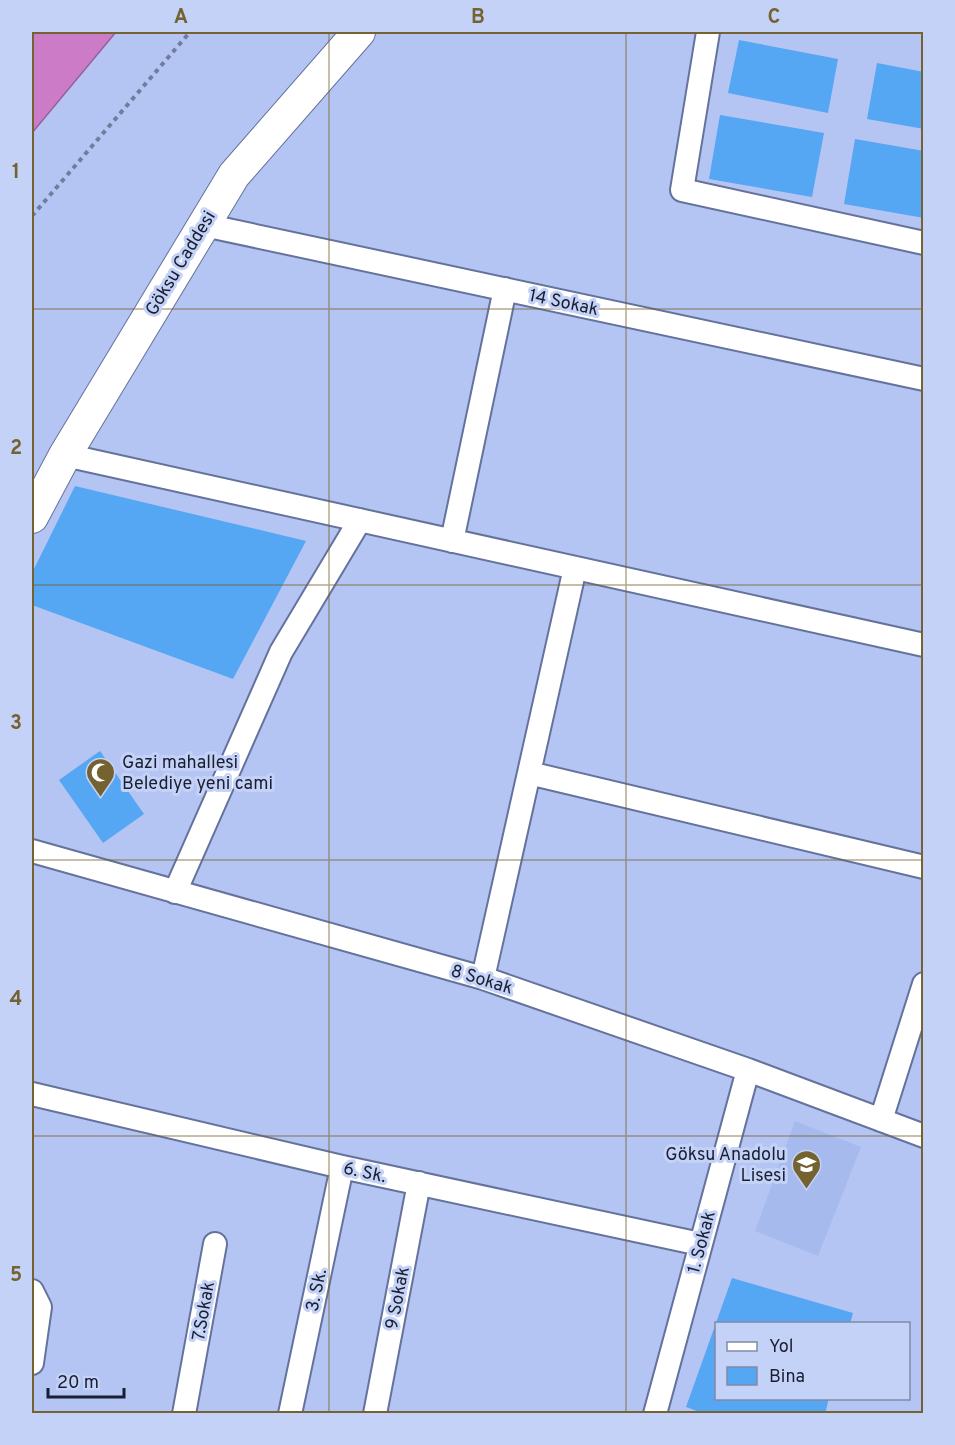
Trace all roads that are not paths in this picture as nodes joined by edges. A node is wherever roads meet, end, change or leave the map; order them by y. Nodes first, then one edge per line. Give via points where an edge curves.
1 (359, 32) edge
2 (708, 32) edge
3 (204, 225) junction
4 (924, 243) edge
5 (505, 289) junction
6 (924, 379) edge
7 (65, 455) junction
8 (32, 517) edge
9 (360, 520) junction
10 (452, 541) junction
11 (575, 568) junction
12 (924, 645) edge
13 (529, 773) junction
14 (32, 851) edge
15 (924, 867) edge
16 (175, 892) junction
17 (483, 978) junction
18 (924, 984) edge
19 (748, 1070) junction
20 (32, 1094) edge
21 (881, 1120) junction
22 (924, 1136) edge
23 (342, 1167) junction
24 (419, 1183) junction
25 (215, 1244) dead end
26 (700, 1244) junction
27 (32, 1291) edge
28 (32, 1363) edge
29 (184, 1413) edge
30 (290, 1413) edge
31 (375, 1413) edge
32 (655, 1413) edge

1 - 3 street, Göksu Caddesi via 234,175
2 - 4 street via 682,190
3 - 5 street, 14 Sokak
3 - 7 street, Göksu Caddesi
5 - 6 street, 14 Sokak
5 - 10 street
7 - 8 street, Göksu Caddesi
7 - 9 street
9 - 10 street
9 - 16 street via 280,652
10 - 11 street
11 - 12 street
11 - 13 street
13 - 15 street
13 - 17 street
14 - 16 street, 8 Sokak
16 - 17 street, 8 Sokak
17 - 19 street, 8 Sokak
18 - 21 street
19 - 21 street, 8 Sokak
19 - 26 street, 1. Sokak
20 - 23 street, 6. Sk.
21 - 22 street, 8 Sokak
23 - 24 street, 6. Sk.
23 - 30 street, 3. Sk.
24 - 26 street, 6. Sk.
24 - 31 street, 9 Sokak
25 - 29 street, 7.Sokak
26 - 32 street, 1. Sokak
27 - 28 street via 40,1307

